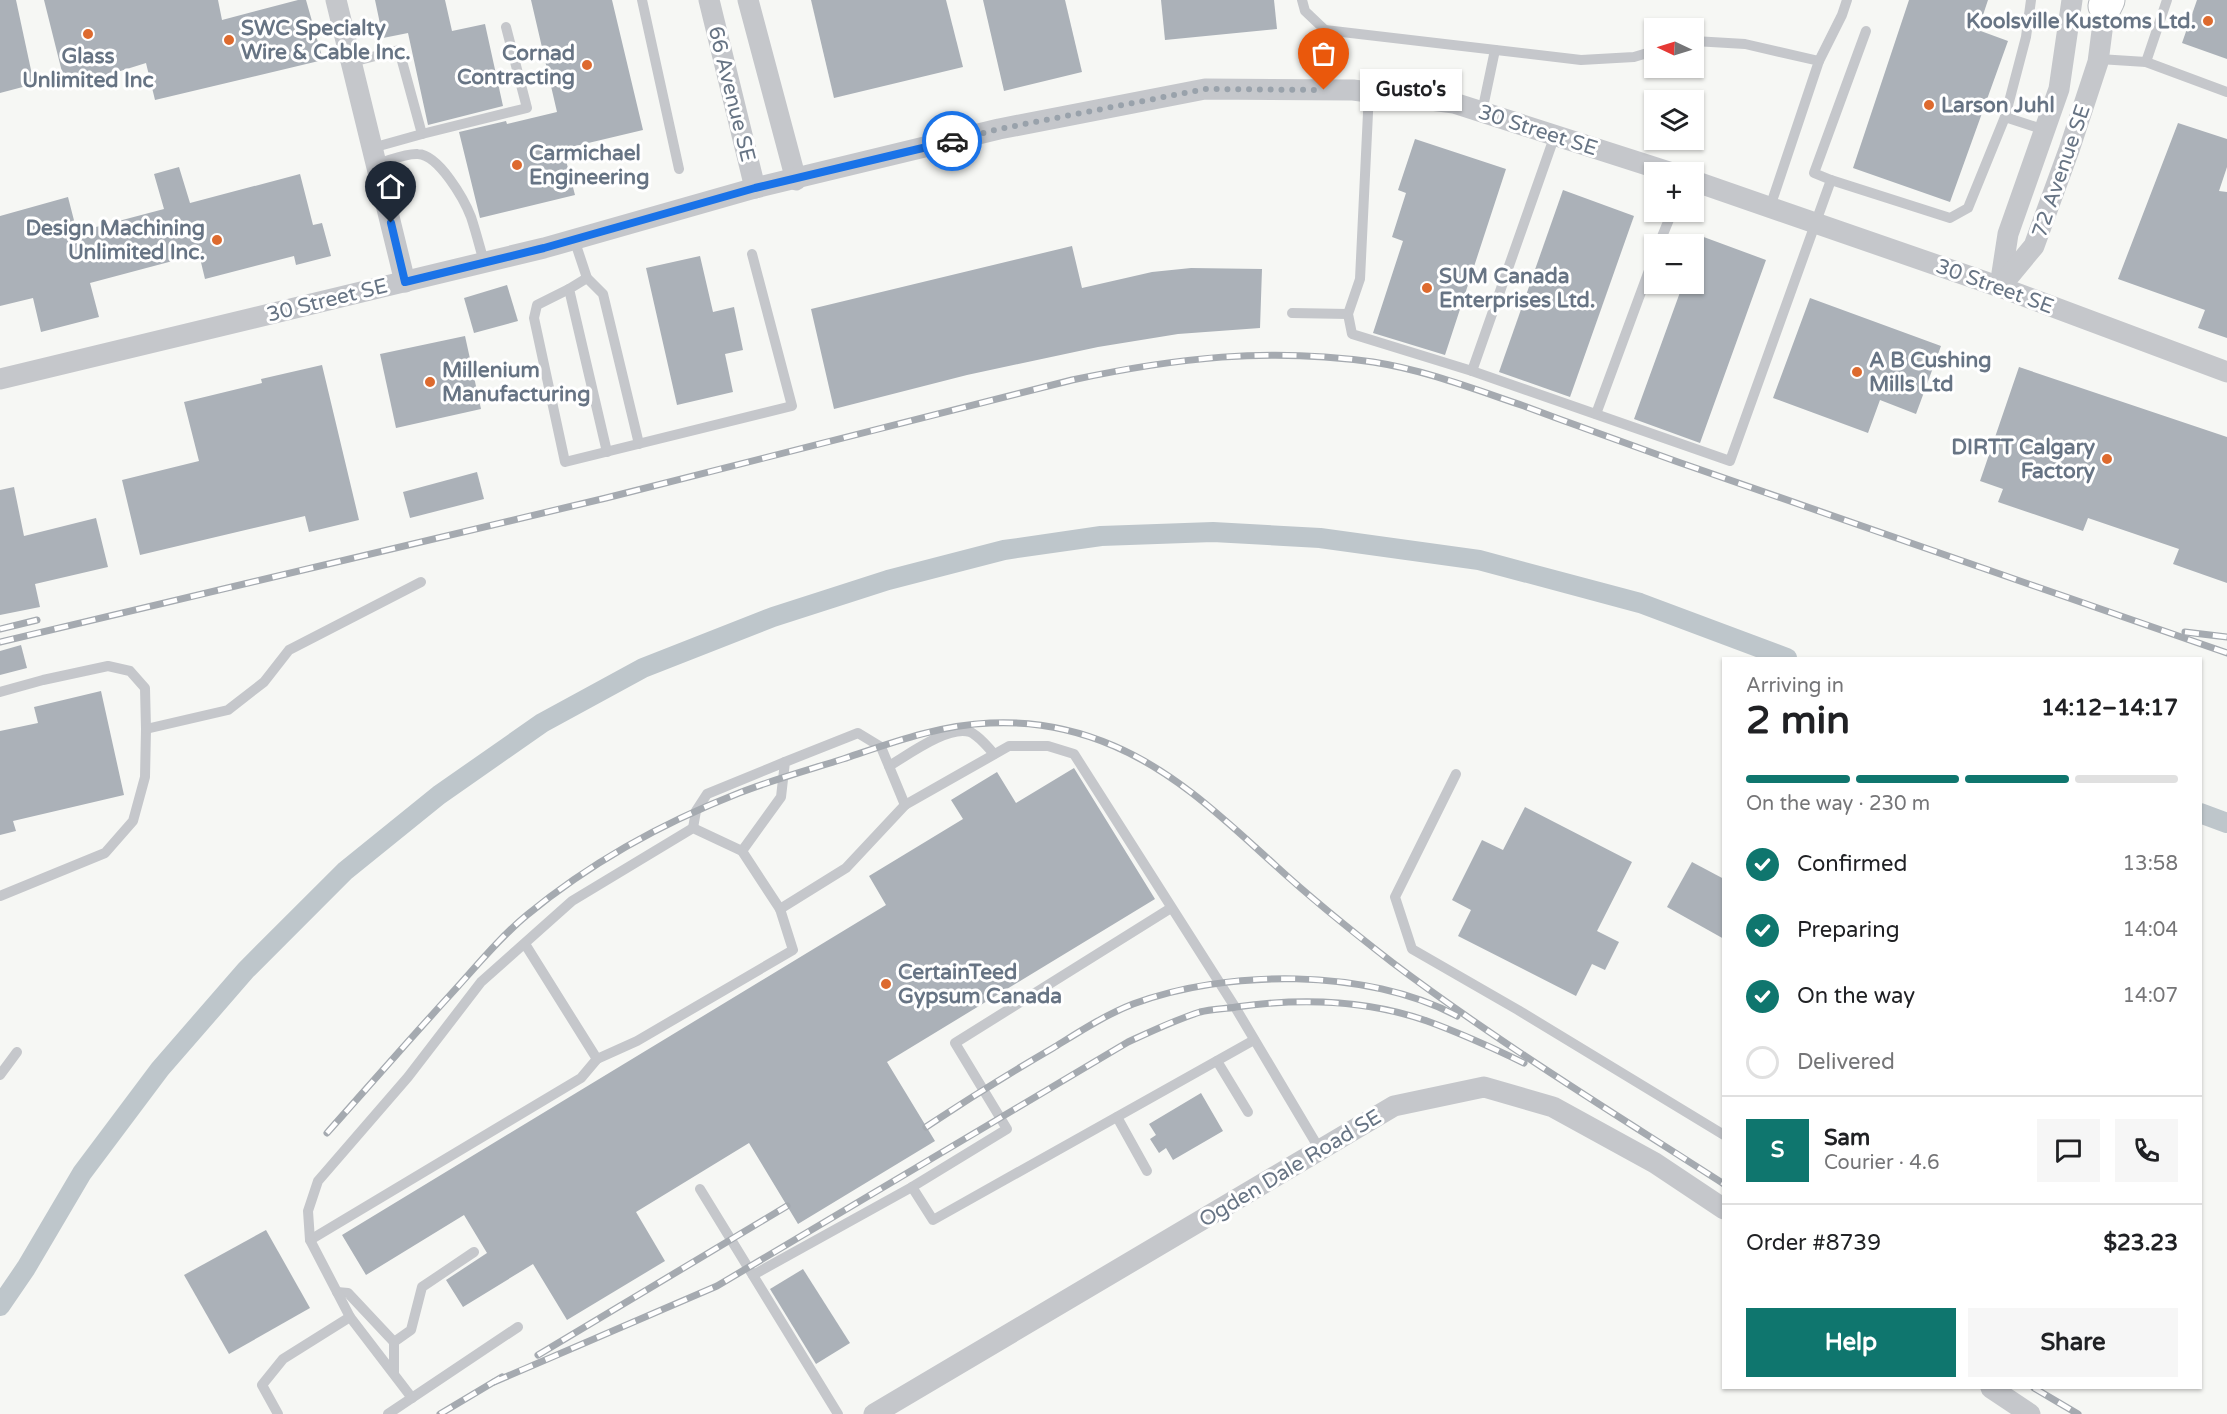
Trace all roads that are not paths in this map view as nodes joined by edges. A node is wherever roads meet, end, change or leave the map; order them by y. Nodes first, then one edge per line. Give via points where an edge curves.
1 (336, 0) edge
2 (642, 0) edge
3 (709, 0) edge
4 (748, 0) edge
5 (1302, 0) edge
6 (1847, 0) edge
7 (2031, 0) edge
8 (2072, 0) edge
9 (2167, 0) edge
10 (2106, 2) edge
11 (506, 27) dead end
12 (1325, 30) junction
13 (1866, 31) dead end
14 (1704, 42) edge
15 (1496, 50) junction
16 (1644, 54) edge
17 (2098, 59) junction
18 (1819, 61) junction
19 (352, 62) junction
20 (2146, 62) junction
21 (1324, 90) junction
22 (1368, 92) junction
23 (2227, 92) edge
24 (1482, 112) junction
25 (2005, 117) junction
26 (2045, 130) junction
27 (422, 134) junction
28 (1554, 135) junction
29 (374, 156) junction
30 (1644, 164) edge
31 (679, 169) dead end
32 (796, 180) junction
33 (1831, 180) junction
34 (1704, 184) edge
35 (755, 188) junction
36 (1770, 207) junction
37 (1816, 223) junction
38 (574, 239) junction
39 (752, 254) dead end
40 (484, 262) junction
41 (587, 278) junction
42 (405, 282) junction
43 (1644, 284) edge
44 (2000, 287) junction
45 (569, 289) junction
46 (1292, 313) dead end
47 (1348, 314) junction
48 (1472, 371) junction
49 (2227, 372) edge
50 (0, 379) edge
51 (1596, 414) junction
52 (639, 444) junction
53 (607, 452) junction
54 (421, 582) dead end
55 (0, 692) edge
56 (146, 729) junction
57 (994, 754) junction
58 (785, 762) junction
59 (889, 766) junction
60 (1456, 774) dead end
61 (904, 805) junction
62 (693, 828) junction
63 (742, 851) junction
64 (0, 896) edge
65 (1171, 908) junction
66 (780, 909) junction
67 (525, 944) junction
68 (1254, 1040) junction
69 (17, 1052) dead end
70 (597, 1059) junction
71 (1217, 1061) junction
72 (0, 1075) edge
73 (1248, 1112) dead end
74 (1117, 1116) junction
75 (1722, 1134) edge
76 (1320, 1150) junction
77 (1147, 1171) dead end
78 (912, 1186) junction
79 (700, 1189) dead end
80 (1722, 1208) edge
81 (310, 1240) junction
82 (474, 1252) dead end
83 (753, 1275) junction
84 (337, 1292) junction
85 (350, 1317) junction
86 (518, 1327) dead end
87 (394, 1342) junction
88 (394, 1373) junction
89 (1992, 1389) edge
90 (412, 1398) junction
91 (278, 1414) edge
92 (388, 1414) edge
93 (838, 1414) edge
94 (874, 1414) edge
95 (2030, 1414) edge

1 - 19 street
2 - 31 lane
3 - 35 street, 66 Avenue SE
4 - 32 street, 66 Avenue SE
5 - 12 lane via 1305,11
6 - 18 lane
7 - 25 lane via 2026,37
8 - 26 street, 72 Avenue SE via 2059,89
9 - 20 lane
10 - 17 street, 72 Avenue SE
11 - 27 lane via 527,108
12 - 15 lane
12 - 21 lane
13 - 33 lane via 1814,173
14 - 18 lane via 1745,44
15 - 16 lane via 1581,60
15 - 24 lane
17 - 20 lane
17 - 44 street, 72 Avenue SE via 2034,246
18 - 36 lane
19 - 27 lane via 399,50
19 - 29 street
20 - 23 lane
21 - 22 street, 30 Street SE
21 - 32 street, 30 Street SE via 1205,89 999,129
22 - 24 street, 30 Street SE via 1454,103
22 - 47 lane via 1360,279
24 - 28 street, 30 Street SE
25 - 26 lane
25 - 33 lane via 1968,208 1950,218
26 - 44 street, 72 Avenue SE via 2008,234
27 - 29 lane
28 - 30 street, 30 Street SE
28 - 48 lane
29 - 40 lane via 425,155 437,164 467,209
29 - 42 street
32 - 35 street, 30 Street SE
33 - 37 lane
34 - 36 street, 30 Street SE
35 - 38 street, 30 Street SE
36 - 37 street, 30 Street SE
37 - 44 street, 30 Street SE
37 - 51 lane via 1730,461
38 - 40 street, 30 Street SE
38 - 41 lane
39 - 52 lane via 792,406
40 - 42 street, 30 Street SE
41 - 45 lane
41 - 52 lane via 603,294
42 - 50 street, 30 Street SE
43 - 51 lane
44 - 49 street, 30 Street SE
45 - 53 lane
45 - 53 lane via 537,304 534,318 565,462
46 - 47 lane
47 - 48 lane via 1352,334
48 - 51 lane
52 - 53 lane
54 - 56 lane via 289,650 264,682 228,710
55 - 56 lane via 108,666 130,671 145,688
56 - 64 lane via 145,777 133,821 105,853
57 - 59 lane via 971,732 958,731
57 - 61 lane
57 - 65 lane via 1009,746 1048,746 1074,754
58 - 59 lane via 858,733 881,747
58 - 62 lane via 707,794 696,811
58 - 63 lane via 781,797
59 - 61 lane
60 - 75 lane via 1395,897 1412,949
61 - 66 lane via 846,868
62 - 63 lane
62 - 67 lane via 572,901
63 - 66 lane
65 - 68 lane
65 - 78 lane via 955,1043 1007,1129
66 - 70 lane via 793,951 637,1041
67 - 70 lane
67 - 81 lane via 481,982 408,1077 318,1180 308,1211
68 - 71 lane
68 - 76 lane
69 - 72 lane
70 - 81 lane via 581,1078
71 - 73 lane
71 - 74 lane
74 - 77 lane
74 - 78 lane via 933,1220
76 - 80 street, Ogden Dale Road SE via 1394,1106 1484,1087 1553,1107 1655,1164
76 - 94 street, Ogden Dale Road SE
78 - 83 lane
79 - 83 lane
81 - 84 lane
82 - 87 lane via 422,1287 411,1330
83 - 93 lane
84 - 85 lane
84 - 87 lane via 348,1293
85 - 88 lane
85 - 91 lane via 283,1359 262,1385
86 - 90 lane
87 - 88 lane
88 - 90 lane
89 - 95 street
90 - 92 lane

